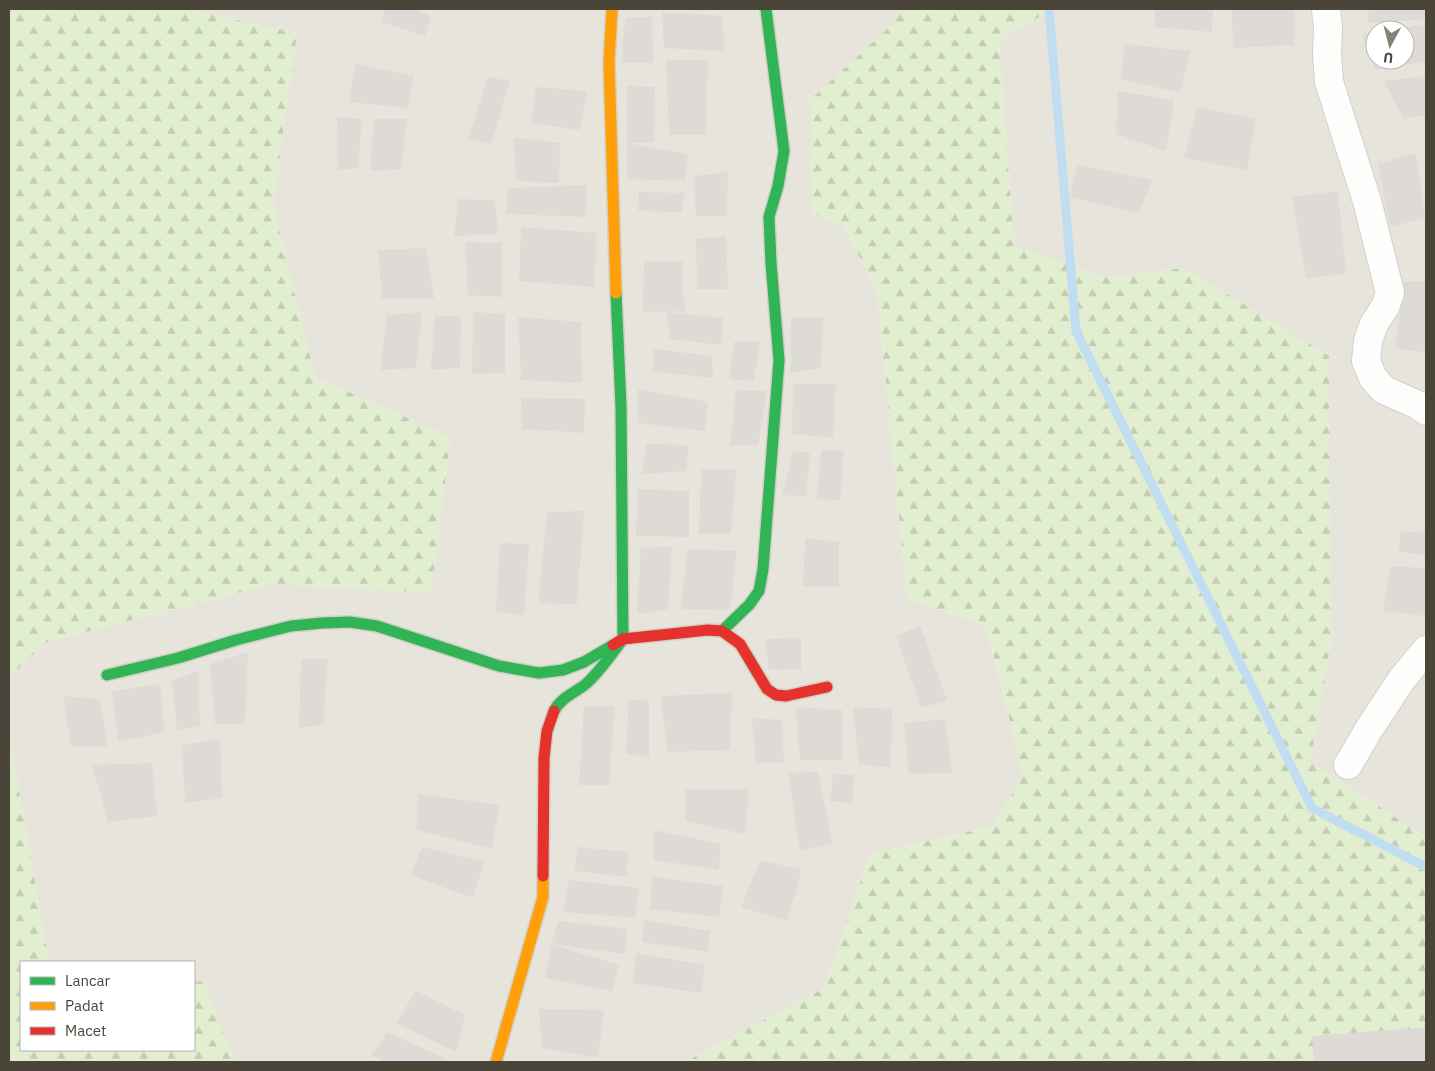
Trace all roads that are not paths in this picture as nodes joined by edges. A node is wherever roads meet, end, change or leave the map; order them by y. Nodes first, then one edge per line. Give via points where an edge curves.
1 (612, 9) edge
2 (766, 9) edge
3 (1326, 9) edge
4 (1426, 411) edge
5 (722, 631) junction
6 (623, 639) junction
7 (1426, 650) edge
8 (107, 674) dead end
9 (827, 687) dead end
10 (1348, 765) dead end
11 (496, 1062) edge

1 - 6 street via 608,62 621,406
2 - 5 street via 784,150 769,217 779,360 763,569 754,598
3 - 4 street via 1329,82 1367,201 1390,293 1374,324 1366,361 1373,378 1384,390
5 - 6 street
5 - 9 street via 740,644 767,689 776,695 786,696
6 - 8 street via 584,662 562,670 539,673 500,666 377,626 350,622 322,623 291,626
6 - 11 street via 587,683 564,699 551,717 544,758 543,897
7 - 10 street via 1402,679

